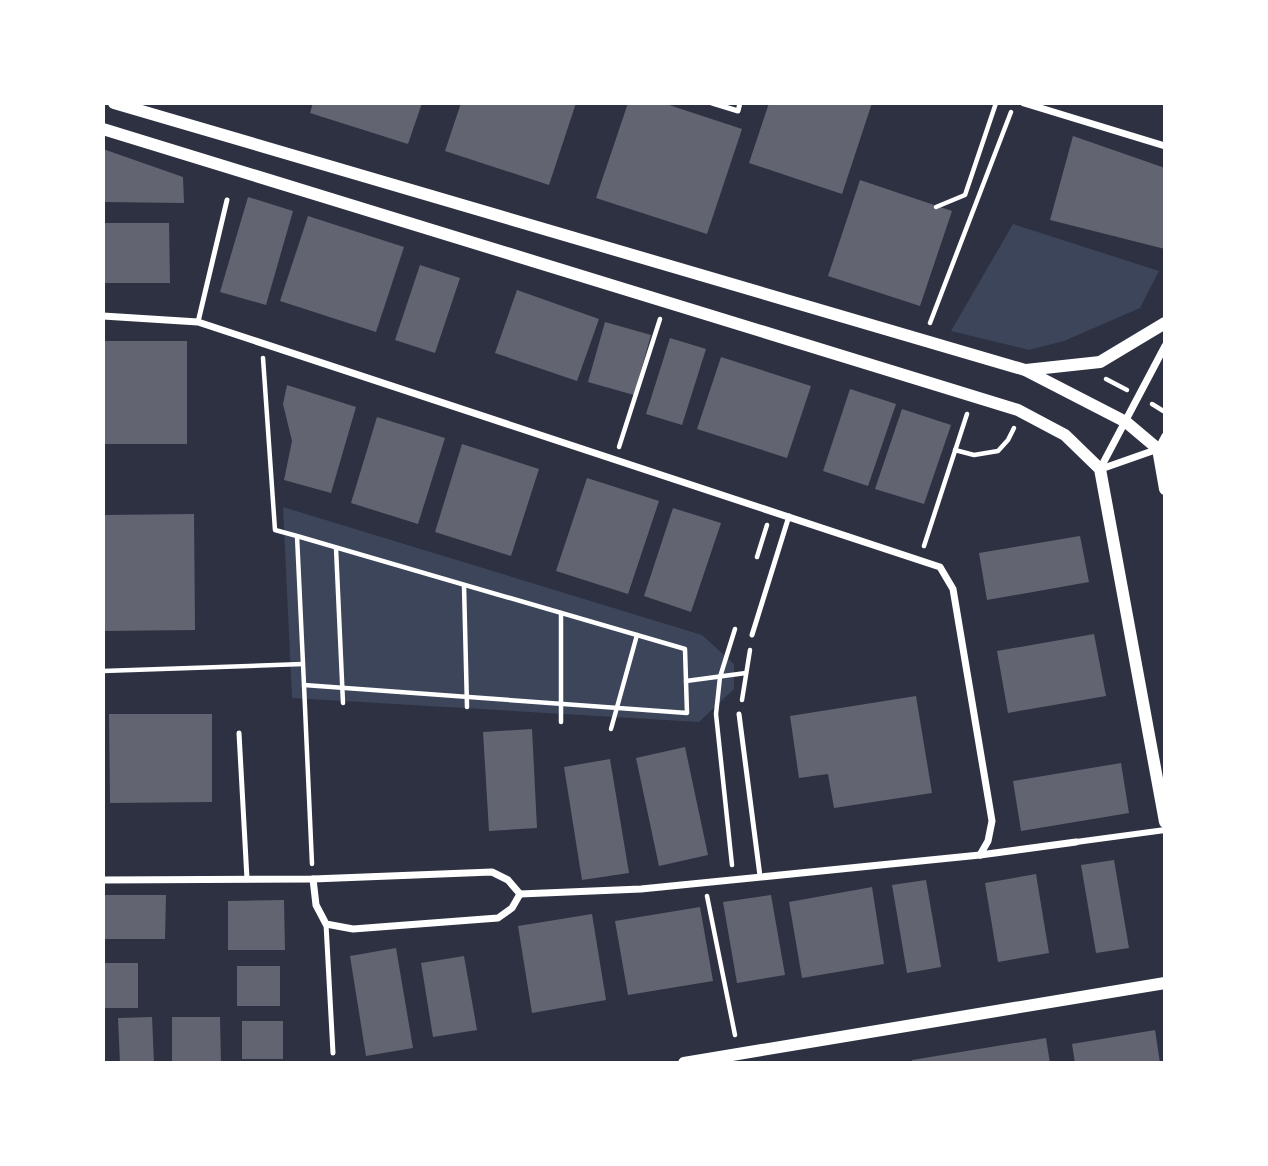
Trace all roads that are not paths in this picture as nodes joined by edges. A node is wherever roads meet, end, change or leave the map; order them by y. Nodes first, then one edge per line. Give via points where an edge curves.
1 (114, 103) edge
2 (712, 103) edge
3 (740, 103) edge
4 (1024, 103) edge
5 (103, 129) edge
6 (1165, 146) edge
7 (227, 200) dead end
8 (103, 316) edge
9 (198, 322) junction
10 (1165, 323) edge
11 (1165, 346) edge
12 (1025, 370) junction
13 (1126, 422) junction
14 (1165, 436) edge
15 (1158, 449) junction
16 (1100, 469) junction
17 (1165, 489) edge
18 (789, 516) junction
19 (752, 635) road end
20 (739, 714) road end
21 (239, 733) dead end
22 (1165, 822) edge
23 (1165, 830) edge
24 (1076, 842) joint
25 (980, 855) junction
26 (760, 876) junction
27 (247, 879) junction
28 (313, 879) junction
29 (103, 880) edge
30 (520, 894) junction
31 (326, 924) junction
32 (1165, 983) edge
33 (332, 1054) dead end
34 (684, 1063) edge

1 - 12 street
2 - 3 lane via 738,111
4 - 6 street
5 - 16 street via 1023,413 1065,435
7 - 9 lane
8 - 9 street
9 - 18 street
10 - 12 street via 1100,362
11 - 13 street
12 - 13 street
13 - 15 street
13 - 16 street
14 - 15 street
15 - 16 street
15 - 17 street
16 - 22 street
18 - 19 lane
18 - 25 street via 940,567 953,589 992,821
20 - 26 lane
21 - 27 lane
23 - 24 street
24 - 25 street
25 - 26 street
26 - 30 street via 641,889
27 - 28 street
27 - 29 street
28 - 30 street via 492,872 508,880
28 - 31 street via 316,905
30 - 31 street via 512,908 498,918 353,929
31 - 33 lane
32 - 34 street

